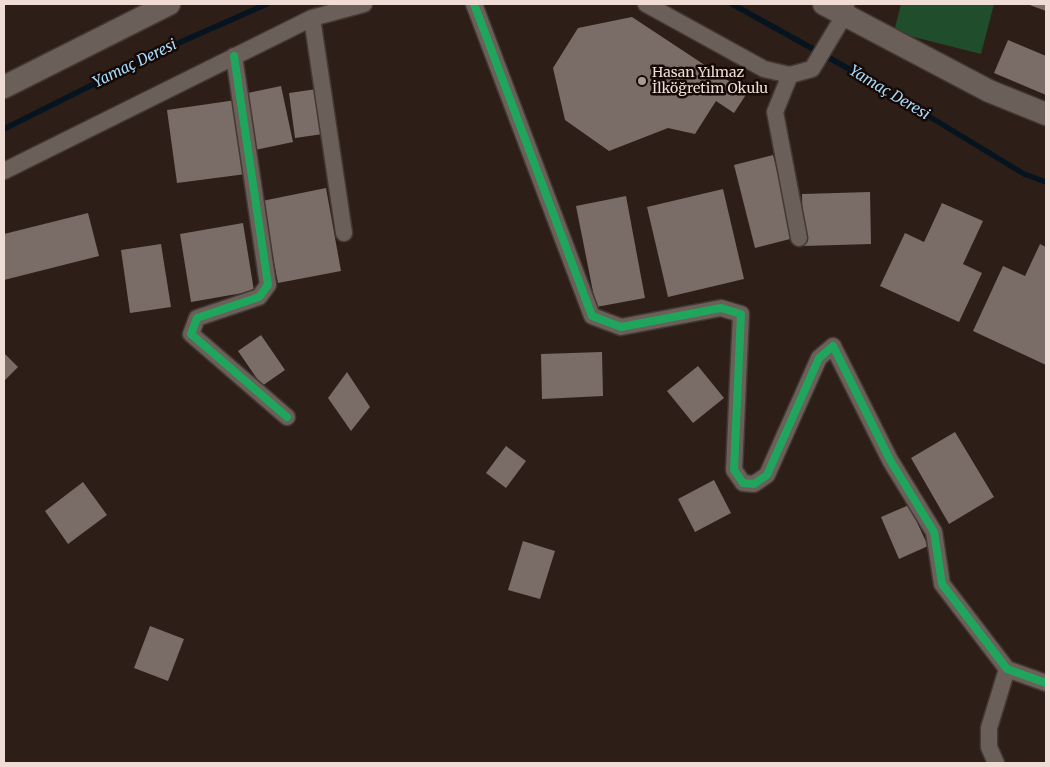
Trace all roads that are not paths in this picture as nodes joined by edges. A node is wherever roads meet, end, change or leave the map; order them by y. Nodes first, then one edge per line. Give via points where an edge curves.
1 (169, 4) edge
2 (364, 4) edge
3 (474, 4) edge
4 (646, 4) edge
5 (824, 4) edge
6 (845, 9) edge
7 (312, 18) junction
8 (234, 56) junction
9 (790, 74) junction
10 (4, 88) edge
11 (1046, 114) edge
12 (4, 171) edge
13 (344, 233) dead end
14 (799, 238) dead end
15 (287, 417) dead end
16 (1007, 669) junction
17 (1046, 682) edge
18 (996, 763) edge

1 - 10 street
2 - 7 street
3 - 16 street via 592,316 621,327 721,308 742,314 734,470 743,483 754,484 767,475 819,358 833,346 890,460 934,532 942,584
4 - 9 street via 764,69
5 - 6 street
6 - 9 street via 812,69
6 - 11 street via 989,91
7 - 8 street
7 - 13 street
8 - 12 street
8 - 15 street via 268,285 259,297 197,318 191,334
9 - 14 street via 775,112
16 - 17 street
16 - 18 street via 989,728 989,746

